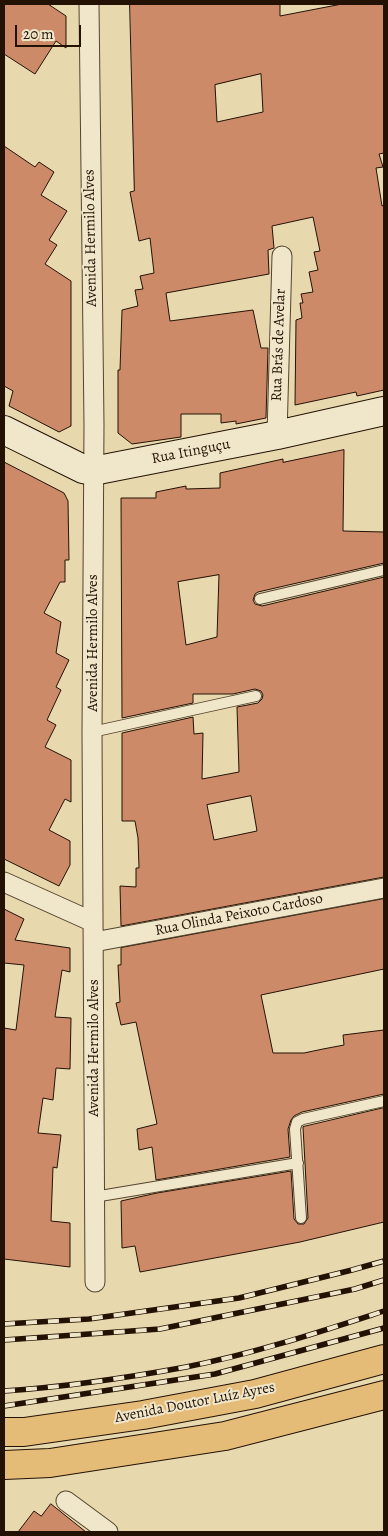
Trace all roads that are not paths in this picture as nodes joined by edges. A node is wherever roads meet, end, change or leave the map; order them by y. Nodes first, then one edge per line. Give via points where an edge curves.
1 (89, 4) edge
2 (282, 256) dead end
3 (384, 411) edge
4 (4, 430) edge
5 (277, 435) junction
6 (93, 470) junction
7 (384, 570) edge
8 (260, 599) dead end
9 (256, 696) dead end
10 (92, 732) junction
11 (4, 882) edge
12 (384, 888) edge
13 (93, 922) junction
14 (94, 942) junction
15 (384, 1101) edge
16 (298, 1163) junction
17 (94, 1197) junction
18 (302, 1218) dead end
19 (95, 1282) dead end
20 (384, 1359) edge
21 (384, 1395) edge
22 (4, 1432) edge
23 (4, 1465) edge
24 (66, 1501) dead end
25 (108, 1532) edge

1 - 6 street, Avenida Hermilo Alves
2 - 5 street, Rua Brás de Avelar
3 - 5 main road, Rua Itinguçu
4 - 6 main road, Rua Itinguçu via 83,469
5 - 6 main road, Rua Itinguçu
6 - 10 street, Avenida Hermilo Alves
7 - 8 lane
9 - 10 lane
10 - 13 street, Avenida Hermilo Alves
11 - 13 street
12 - 14 street, Rua Olinda Peixoto Cardoso
13 - 14 street, Avenida Hermilo Alves
14 - 17 street, Avenida Hermilo Alves
15 - 16 lane via 297,1122
16 - 17 lane
16 - 18 lane
17 - 19 street, Avenida Hermilo Alves
20 - 22 highway, Avenida Doutor Luíz Ayres via 255,1394 143,1415
21 - 23 highway via 225,1436 50,1463
24 - 25 street

